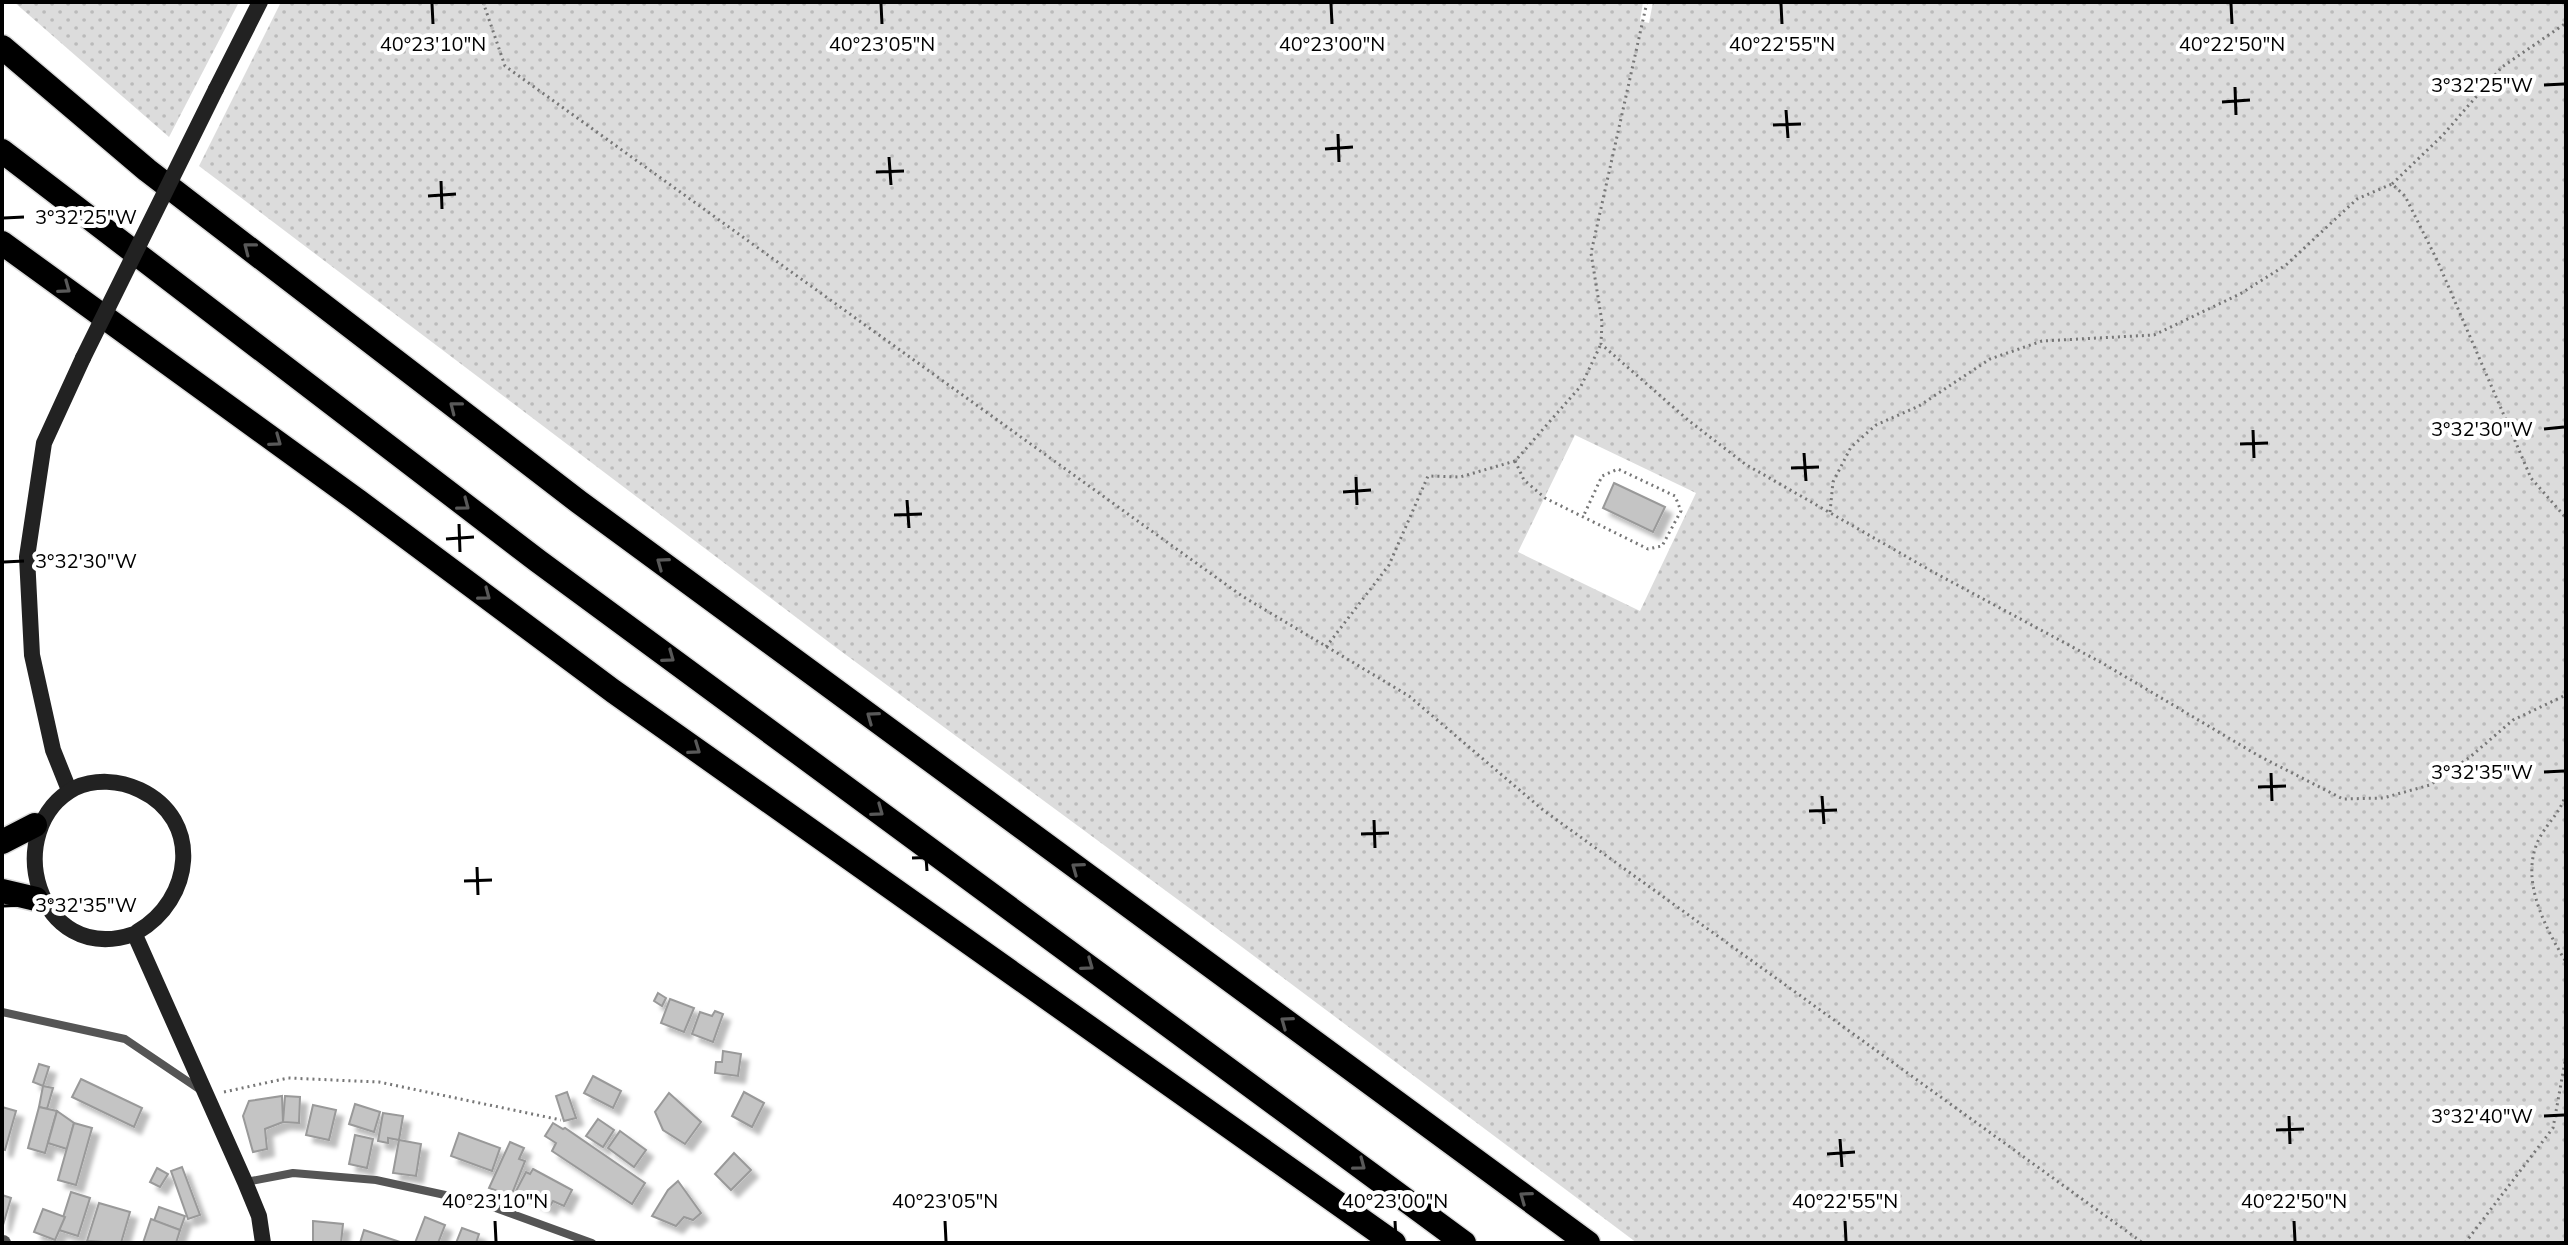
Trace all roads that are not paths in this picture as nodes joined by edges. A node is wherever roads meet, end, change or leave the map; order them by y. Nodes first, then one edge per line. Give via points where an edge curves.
1 (260, 2) edge
2 (2, 47) edge
3 (2, 151) edge
4 (2, 243) edge
5 (69, 790) junction
6 (35, 825) junction
7 (2, 842) edge
8 (2, 891) edge
9 (36, 899) junction
10 (137, 932) dead end
11 (2, 1012) edge
12 (208, 1096) junction
13 (245, 1182) junction
14 (263, 1243) edge
15 (592, 1243) edge
16 (1394, 1243) edge
17 (1464, 1243) edge
18 (1588, 1243) edge

1 - 5 main road, bridge via 44,443 27,557 32,655 53,750
18 -> 2 highway via 579,502 147,170
3 -> 17 highway via 538,561
4 -> 16 highway via 613,691
5 - 6 main road
5 - 10 main road via 97,781 129,785 156,800 175,825 184,855 179,887 163,914
6 - 7 highway
6 - 9 main road via 26,855
8 - 9 highway
9 - 12 main road via 55,921 80,935 109,939 134,934
11 - 12 lane via 125,1039
12 - 13 main road
13 - 14 main road
13 - 15 lane via 293,1173 376,1180 482,1203

